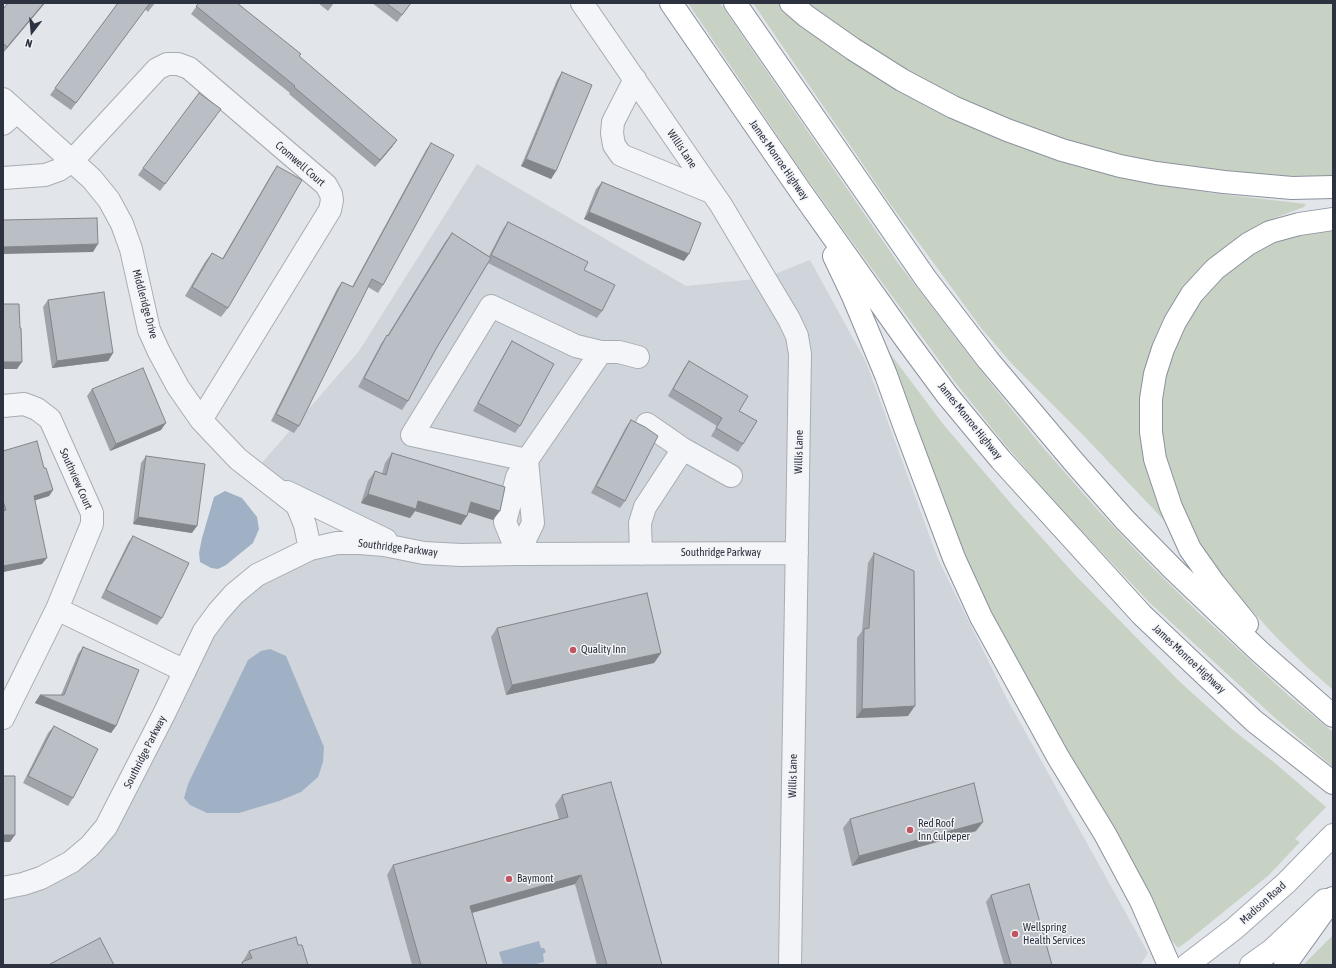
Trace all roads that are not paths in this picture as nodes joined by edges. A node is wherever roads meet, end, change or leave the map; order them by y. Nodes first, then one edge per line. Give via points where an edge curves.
1 (582, 3) edge
2 (671, 3) edge
3 (735, 3) edge
4 (792, 3) edge
5 (636, 79) junction
6 (8, 112) edge
7 (72, 161) junction
8 (3, 178) edge
9 (1333, 187) edge
10 (799, 189) junction
11 (712, 192) junction
12 (1333, 220) edge
13 (601, 352) junction
14 (638, 357) dead end
15 (3, 406) edge
16 (201, 420) junction
17 (647, 424) dead end
18 (683, 449) junction
19 (527, 460) junction
20 (731, 476) dead end
21 (266, 482) junction
22 (310, 549) junction
23 (403, 549) junction
24 (797, 553) junction
25 (518, 554) junction
26 (641, 554) junction
27 (57, 609) junction
28 (185, 671) junction
29 (1330, 714) edge
30 (3, 718) edge
31 (1333, 783) edge
32 (1333, 835) edge
33 (3, 888) edge
34 (1333, 892) edge
35 (1333, 898) edge
36 (790, 965) edge
37 (1170, 965) edge
38 (1187, 965) edge
39 (1251, 965) edge
40 (1285, 965) edge

1 - 5 street, Willis Lane
2 - 10 main road, James Monroe Highway
3 - 29 main road via 926,278 988,360 1125,520 1259,651
4 - 9 main road via 853,49 902,80 952,107 1062,150 1156,173 1284,187
5 - 11 street, Willis Lane
5 - 11 street via 613,122 614,145 621,155
6 - 7 street, Middleridge Drive
7 - 8 street, Cromwell Court via 59,170 45,174
7 - 16 street, Middleridge Drive via 105,195 122,224 131,250 150,330 178,387
7 - 16 street, Cromwell Court via 157,69 167,64 178,64 189,68 326,185 331,194 330,210
10 - 31 main road, James Monroe Highway via 906,341 1001,460 1142,615 1254,721
10 - 37 main road via 853,296 886,375 954,558 982,617 1058,757 1105,834 1141,901
11 - 24 street, Willis Lane via 786,313 797,336 800,354
12 - 29 main road via 1299,224 1270,232 1248,244 1215,268 1192,294 1175,322 1155,374 1151,399 1151,432 1155,459 1171,507 1190,549 1250,628
13 - 14 street via 619,352
13 - 19 street
13 - 19 street via 576,346 491,306 412,435
15 - 27 street, Southview Court via 24,404 37,409 50,419 92,513 92,524
16 - 21 street, Middleridge Drive via 238,459
17 - 18 street
18 - 20 street
18 - 26 street via 645,507 640,523
19 - 25 street via 517,477 505,522
21 - 22 street, Middleridge Drive via 297,505 305,524
21 - 23 street
22 - 23 street, Southridge Parkway via 337,543 360,543
22 - 28 street, Southridge Parkway via 257,575 234,594 204,631
23 - 25 street, Southridge Parkway via 461,555
24 - 26 street, Southridge Parkway
24 - 36 street, Willis Lane
25 - 26 street, Southridge Parkway
27 - 28 street
27 - 30 street, Southview Court
28 - 33 street, Southridge Parkway via 106,827 90,846 71,862 41,878
32 - 38 main road, Madison Road via 1286,883 1240,924
34 - 39 main road via 1272,950
35 - 40 main road

